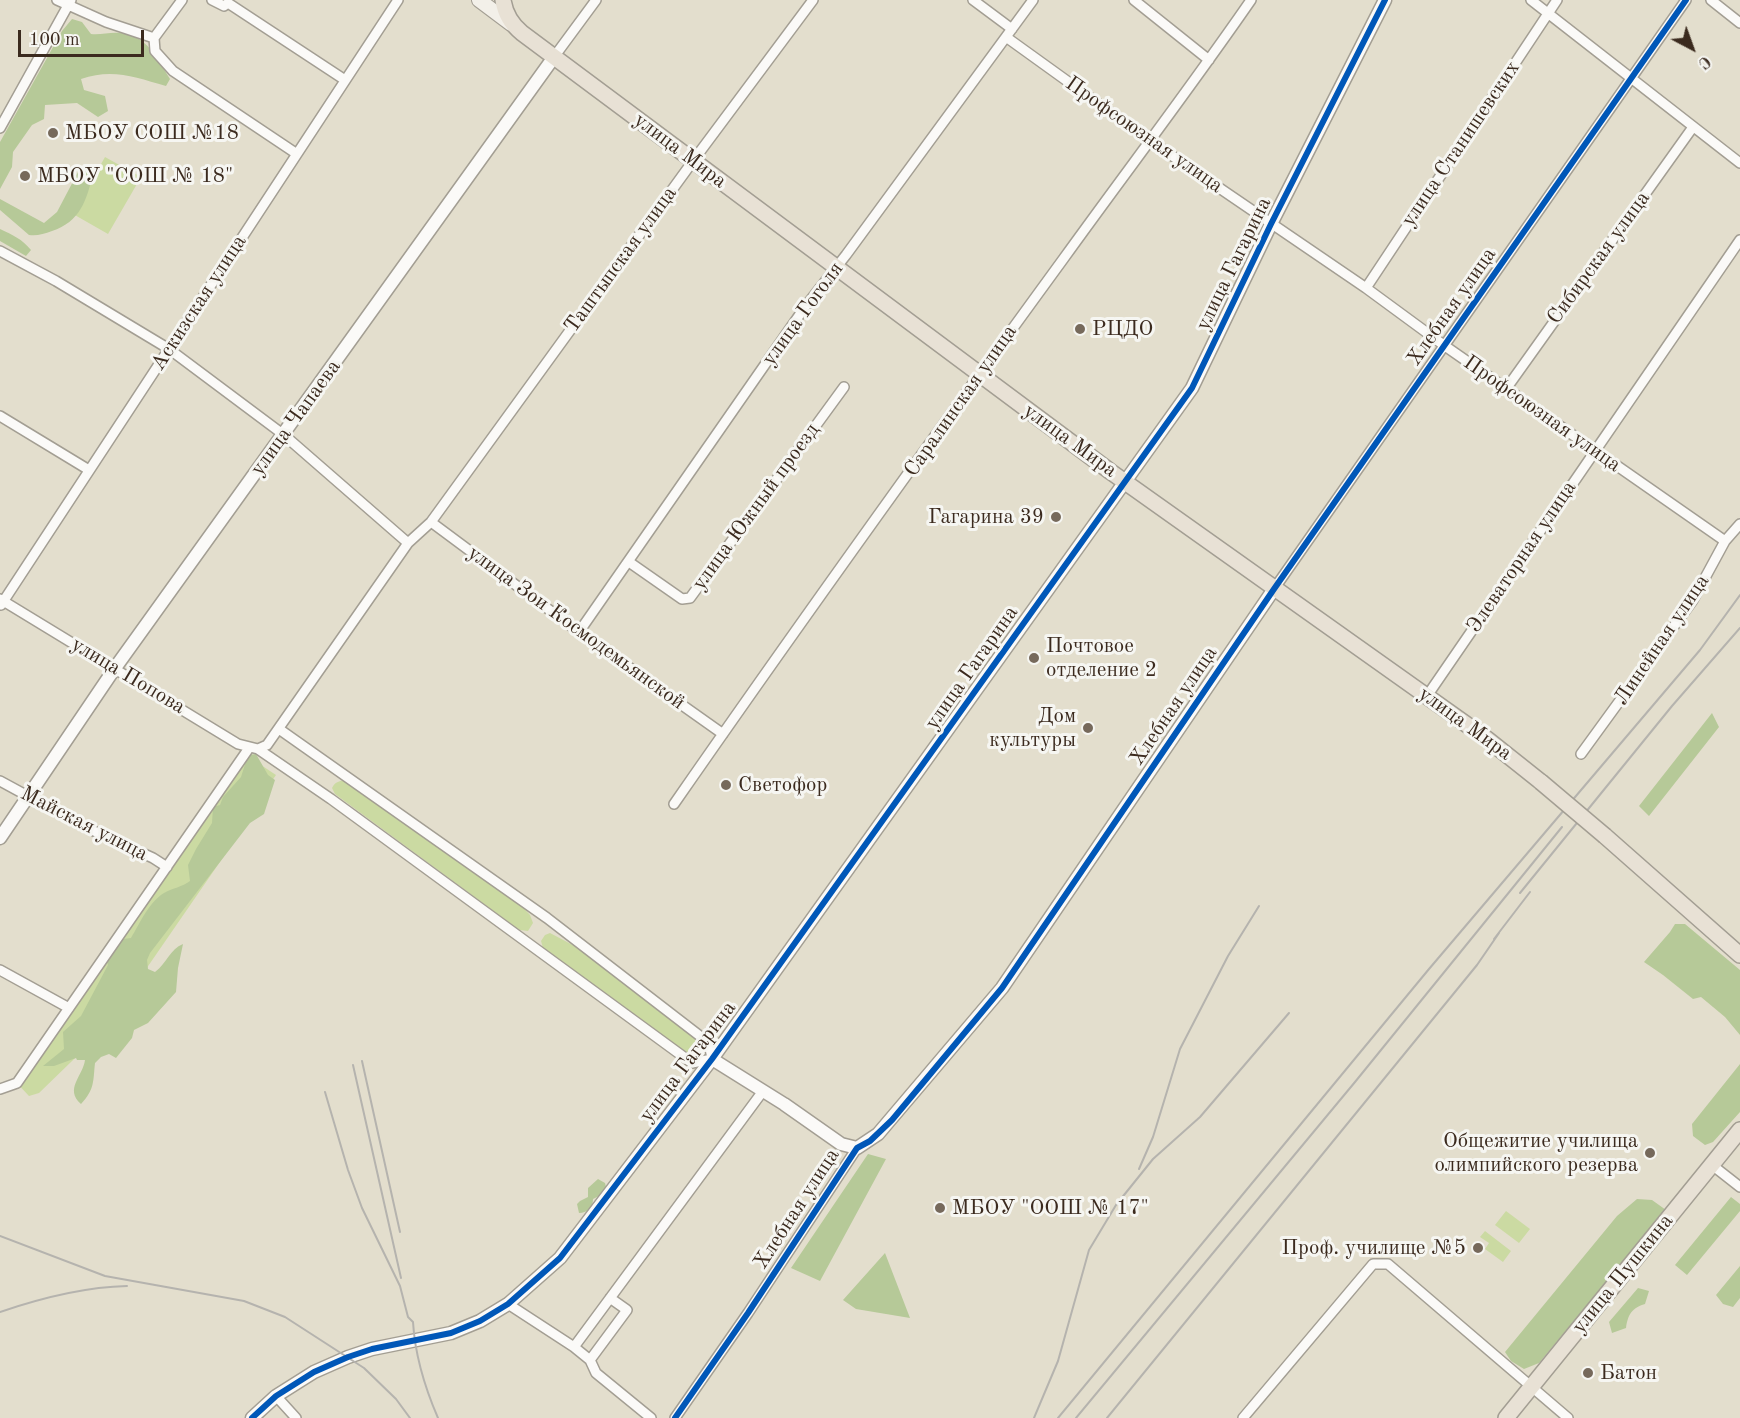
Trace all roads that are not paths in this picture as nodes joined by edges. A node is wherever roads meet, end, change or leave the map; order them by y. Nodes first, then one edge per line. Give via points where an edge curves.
1 (57, 0) edge
2 (182, 0) edge
3 (212, 0) edge
4 (398, 0) edge
5 (479, 0) edge
6 (503, 0) edge
7 (596, 0) edge
8 (813, 0) edge
9 (973, 0) edge
10 (1033, 0) edge
11 (1134, 0) edge
12 (1251, 0) edge
13 (1385, 0) edge
14 (1531, 0) edge
15 (1557, 0) edge
16 (1686, 0) edge
17 (1711, 0) edge
18 (69, 3) edge
19 (1548, 13) junction
20 (1740, 23) edge
21 (511, 24) junction
22 (1009, 33) junction
23 (154, 38) junction
24 (554, 57) junction
25 (1209, 60) junction
26 (1632, 78) junction
27 (345, 80) junction
28 (1693, 127) junction
29 (0, 128) edge
30 (1149, 140) junction
31 (297, 154) junction
32 (693, 161) junction
33 (1740, 163) edge
34 (1271, 224) junction
35 (1740, 240) edge
36 (0, 251) edge
37 (836, 268) junction
38 (1366, 288) junction
39 (1445, 346) junction
40 (168, 349) junction
41 (980, 375) junction
42 (844, 387) dead end
43 (1506, 388) junction
44 (0, 416) edge
45 (284, 435) junction
46 (1594, 450) junction
47 (89, 470) junction
48 (1126, 482) junction
49 (431, 522) junction
50 (1740, 524) edge
51 (1725, 541) junction
52 (408, 543) junction
53 (629, 562) junction
54 (1274, 589) junction
55 (1, 602) edge
56 (579, 632) junction
57 (115, 668) junction
58 (1427, 696) junction
59 (279, 729) junction
60 (723, 734) junction
61 (254, 749) junction
62 (1581, 754) dead end
63 (0, 781) edge
64 (28, 797) junction
65 (674, 804) dead end
66 (0, 838) edge
67 (167, 867) junction
68 (1740, 955) edge
69 (0, 970) edge
70 (69, 1008) junction
71 (712, 1059) junction
72 (0, 1089) edge
73 (763, 1091) junction
74 (1740, 1130) edge
75 (857, 1148) junction
76 (1712, 1165) junction
77 (1740, 1187) edge
78 (610, 1298) junction
79 (508, 1304) junction
80 (574, 1347) junction
81 (590, 1360) junction
82 (1531, 1387) junction
83 (276, 1396) junction
84 (252, 1418) edge
85 (296, 1418) edge
86 (651, 1418) edge
87 (675, 1418) edge
88 (1243, 1418) edge
89 (1506, 1418) edge
90 (1568, 1418) edge

1 - 18 street
2 - 23 street
3 - 27 street via 224,6 228,3
4 - 27 street, Аскизская улица
5 - 21 main road, улица Мира
6 - 21 main road
7 - 24 street, улица Чапаева
8 - 32 street, Таштыпская улица
9 - 22 street, Профсоюзная улица
10 - 22 street, улица Гоголя
11 - 25 street
12 - 25 street, Саралинская улица
13 - 34 street, улица Гагарина
14 - 19 street
15 - 19 street, улица Станишевских
16 - 26 street, Хлебная улица
17 - 20 street
18 - 23 street via 105,22
18 - 29 street
19 - 26 street
19 - 38 street, улица Станишевских
21 - 24 main road, улица Мира
22 - 30 street, Профсоюзная улица
22 - 37 street, улица Гоголя
23 - 31 street via 155,51 172,71
24 - 32 main road, улица Мира
24 - 45 street, улица Чапаева
25 - 30 street, Саралинская улица
26 - 28 street
26 - 39 street, Хлебная улица
27 - 31 street, Аскизская улица
28 - 33 street
28 - 43 street, Сибирская улица
30 - 34 street, Профсоюзная улица
30 - 41 street, Саралинская улица
31 - 40 street, Аскизская улица
32 - 37 main road, улица Мира
32 - 49 street, Таштыпская улица
34 - 38 street, Профсоюзная улица
34 - 48 street, улица Гагарина via 1192,388
35 - 46 street, Элеваторная улица
36 - 40 street
37 - 41 main road, улица Мира
37 - 53 street, улица Гоголя
38 - 39 street, Профсоюзная улица
39 - 43 street, Профсоюзная улица
39 - 54 street, Хлебная улица
40 - 45 street
40 - 47 street, Аскизская улица
41 - 48 main road, улица Мира
41 - 60 street, Саралинская улица
42 - 53 street, улица Южный проезд via 690,598 682,599
43 - 46 street, Профсоюзная улица
44 - 47 street
45 - 52 street
45 - 57 street, улица Чапаева
46 - 51 street, Профсоюзная улица
46 - 58 street, Элеваторная улица
47 - 55 street, Аскизская улица
48 - 54 main road, улица Мира
48 - 71 street, улица Гагарина
49 - 52 street, Таштыпская улица
49 - 56 street, улица Зои Космодемьянской
50 - 51 street, Линейная улица
51 - 62 street, Линейная улица via 1693,600
52 - 59 street, Таштыпская улица
53 - 56 street, улица Гоголя
54 - 58 main road, улица Мира
54 - 75 street, Хлебная улица via 1002,988 892,1120
55 - 57 street, улица Попова
56 - 60 street, улица Зои Космодемьянской
57 - 61 street, улица Попова via 238,744
57 - 64 street, улица Чапаева
58 - 68 main road, улица Мира, bridge via 1541,782
59 - 61 street, Таштыпская улица via 267,745
59 - 71 street via 547,918 709,1043
60 - 65 street, Саралинская улица
61 - 67 street, Таштыпская улица
61 - 71 street, улица Попова via 331,799 692,1063
63 - 64 street, Майская улица
64 - 66 street, улица Чапаева
64 - 67 street, Майская улица
67 - 70 street, Таштыпская улица
69 - 70 street
70 - 72 street, Таштыпская улица via 17,1083
71 - 73 street
71 - 79 street, улица Гагарина via 560,1258
73 - 75 street via 841,1144
73 - 78 street
74 - 76 main road, улица Пушкина
75 - 87 street, Хлебная улица
76 - 77 street
76 - 82 main road, улица Пушкина
78 - 80 street
78 - 81 street via 627,1310
79 - 80 street
79 - 83 street, улица Гагарина via 451,1333 348,1357 314,1372
80 - 81 street
81 - 86 street via 596,1373
82 - 88 street via 1388,1264 1373,1264
82 - 89 main road, улица Пушкина
82 - 90 street
83 - 84 street, улица Гагарина
83 - 85 street

